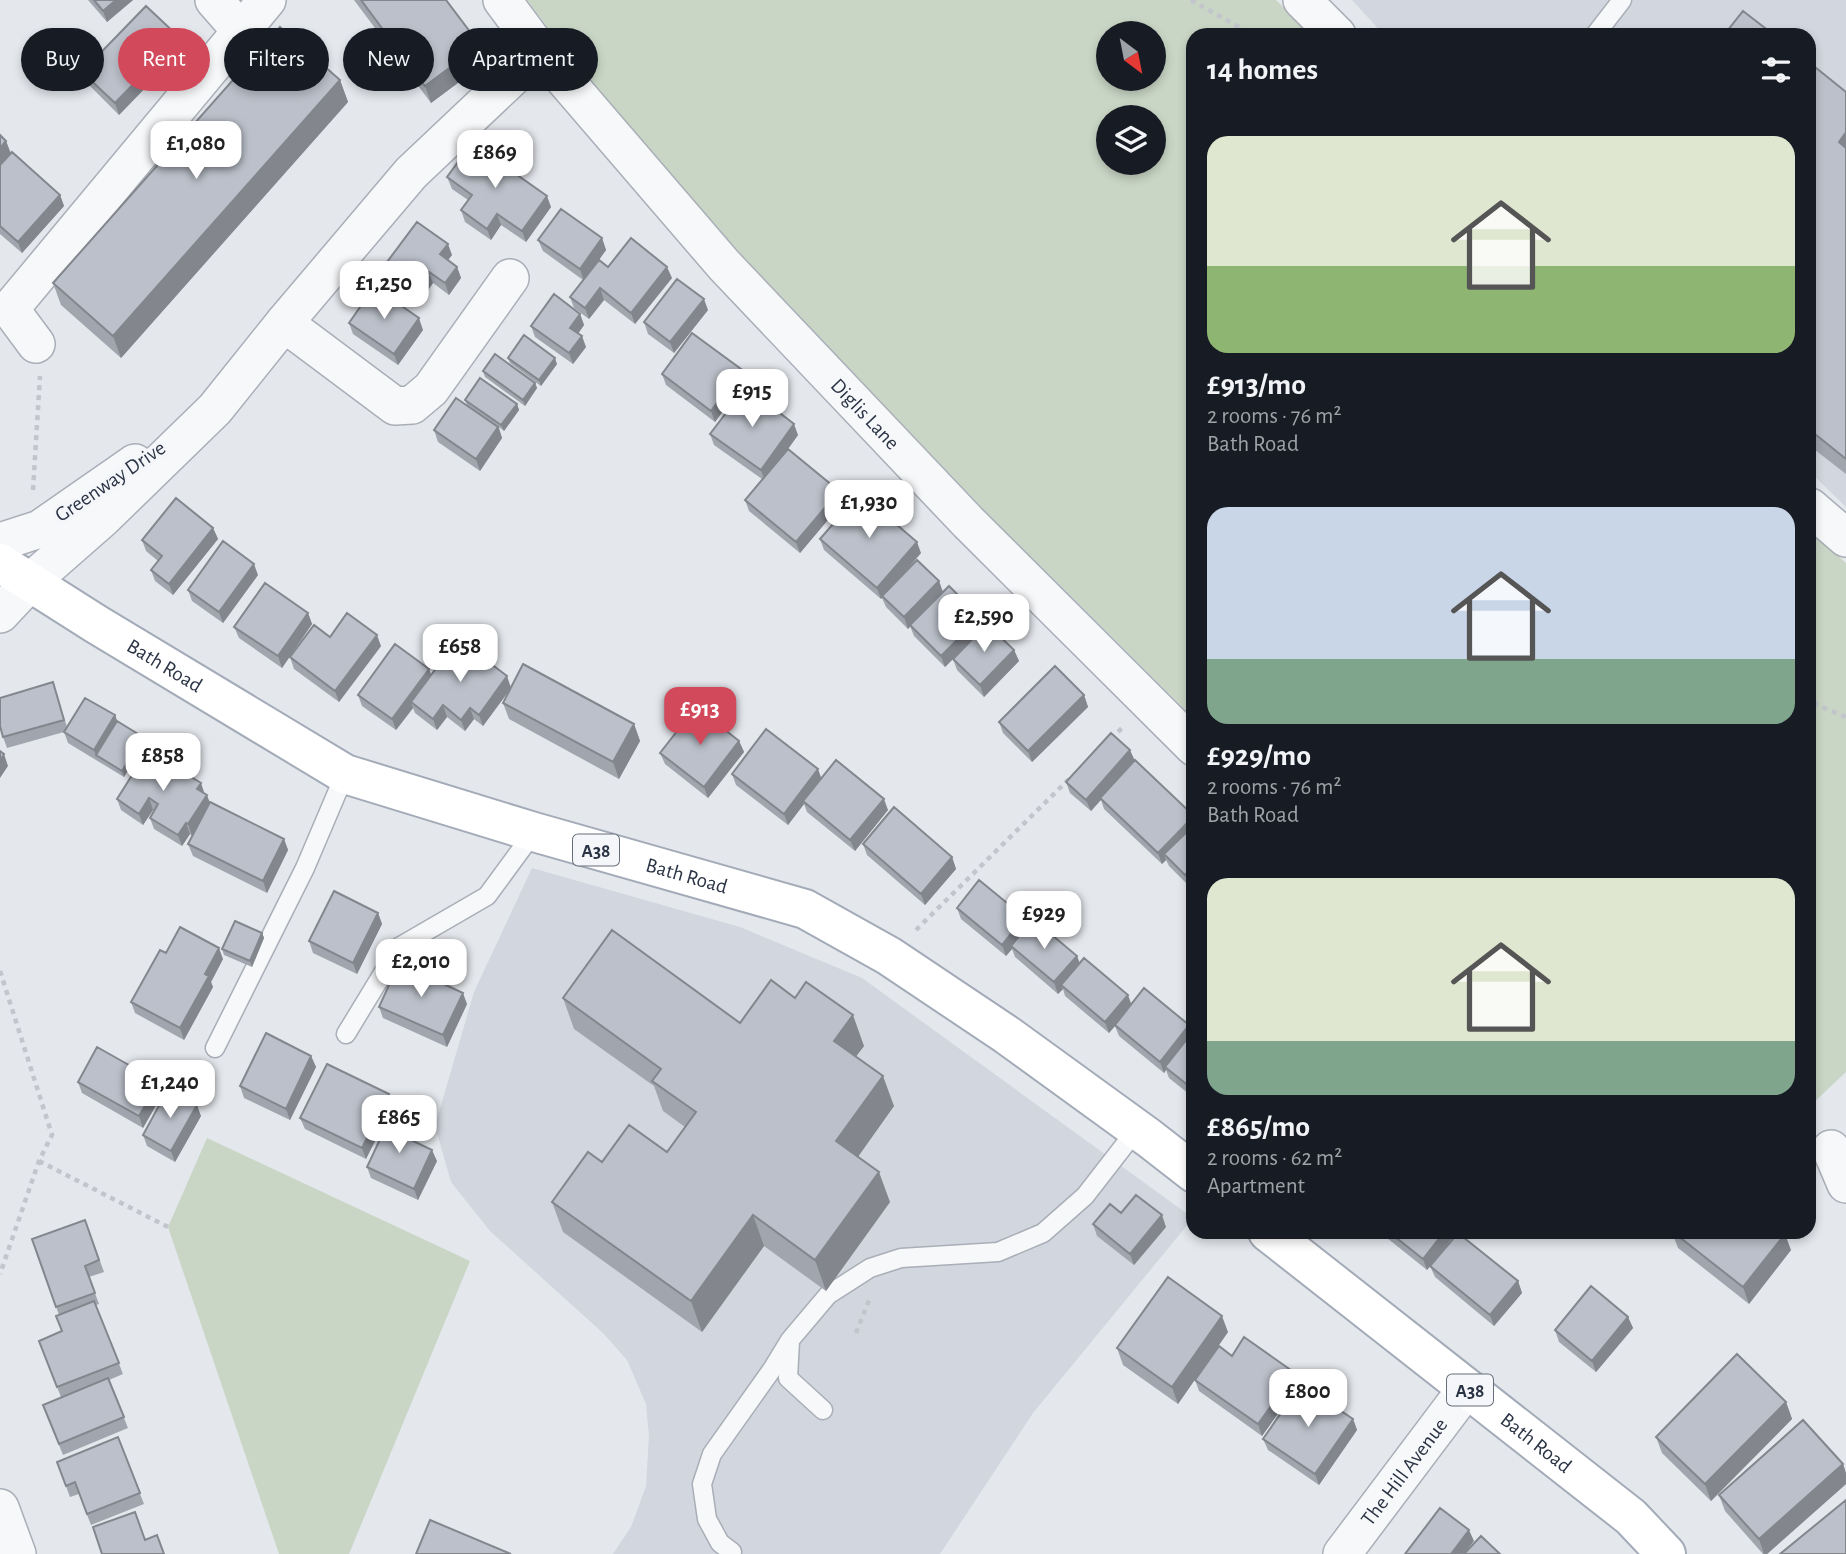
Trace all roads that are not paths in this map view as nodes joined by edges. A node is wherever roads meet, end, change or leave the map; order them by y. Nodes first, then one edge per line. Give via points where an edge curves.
1 (214, 0) edge
2 (267, 0) edge
3 (502, 0) edge
4 (1303, 0) edge
5 (1622, 0) edge
6 (238, 28) edge
7 (245, 28) edge
8 (523, 28) edge
9 (1330, 28) edge
10 (1600, 28) edge
11 (224, 53) edge
12 (498, 91) edge
13 (575, 91) edge
14 (510, 278) dead end
15 (5, 304) edge
16 (284, 323) junction
17 (36, 344) road end
18 (215, 410) junction
19 (1816, 512) edge
20 (13, 538) edge
21 (1846, 538) edge
22 (15, 573) edge
23 (0, 614) edge
24 (1186, 739) edge
25 (345, 774) junction
26 (534, 832) junction
27 (346, 1034) dead end
28 (215, 1048) dead end
29 (1137, 1129) junction
30 (1829, 1138) edge
31 (1186, 1167) edge
32 (1846, 1184) edge
33 (1277, 1239) edge
34 (790, 1340) junction
35 (1466, 1388) junction
36 (822, 1410) dead end
37 (0, 1508) edge
38 (732, 1552) dead end
39 (17, 1554) edge
40 (1342, 1554) edge
41 (1666, 1554) edge

1 - 6 street
2 - 7 street
3 - 8 street, Diglis Lane
4 - 9 street
5 - 10 lane
11 - 15 street
12 - 16 street, Greenway Drive via 411,173
13 - 24 street, Diglis Lane via 733,275 968,522
14 - 16 street via 431,389 412,405 396,406
15 - 17 street
16 - 18 street, Greenway Drive
18 - 20 street, Greenway Drive via 40,529
18 - 22 street, Greenway Drive via 103,518
19 - 21 street
22 - 23 street, Greenway Drive
22 - 25 main road, Bath Road / A38
25 - 26 main road, Bath Road / A38
25 - 28 lane via 305,868
26 - 27 lane via 487,896 398,947
26 - 29 main road, Bath Road / A38 via 805,909 889,956
29 - 31 main road, Bath Road / A38
29 - 34 lane via 1085,1196 1043,1233 998,1252 901,1258 870,1268 828,1295
30 - 32 street
33 - 35 main road, Bath Road / A38
34 - 36 lane via 788,1378
34 - 38 lane via 712,1454 702,1484 706,1519 720,1543
35 - 40 street, The Hill Avenue
35 - 41 main road, Bath Road / A38 via 1631,1517
37 - 39 street

